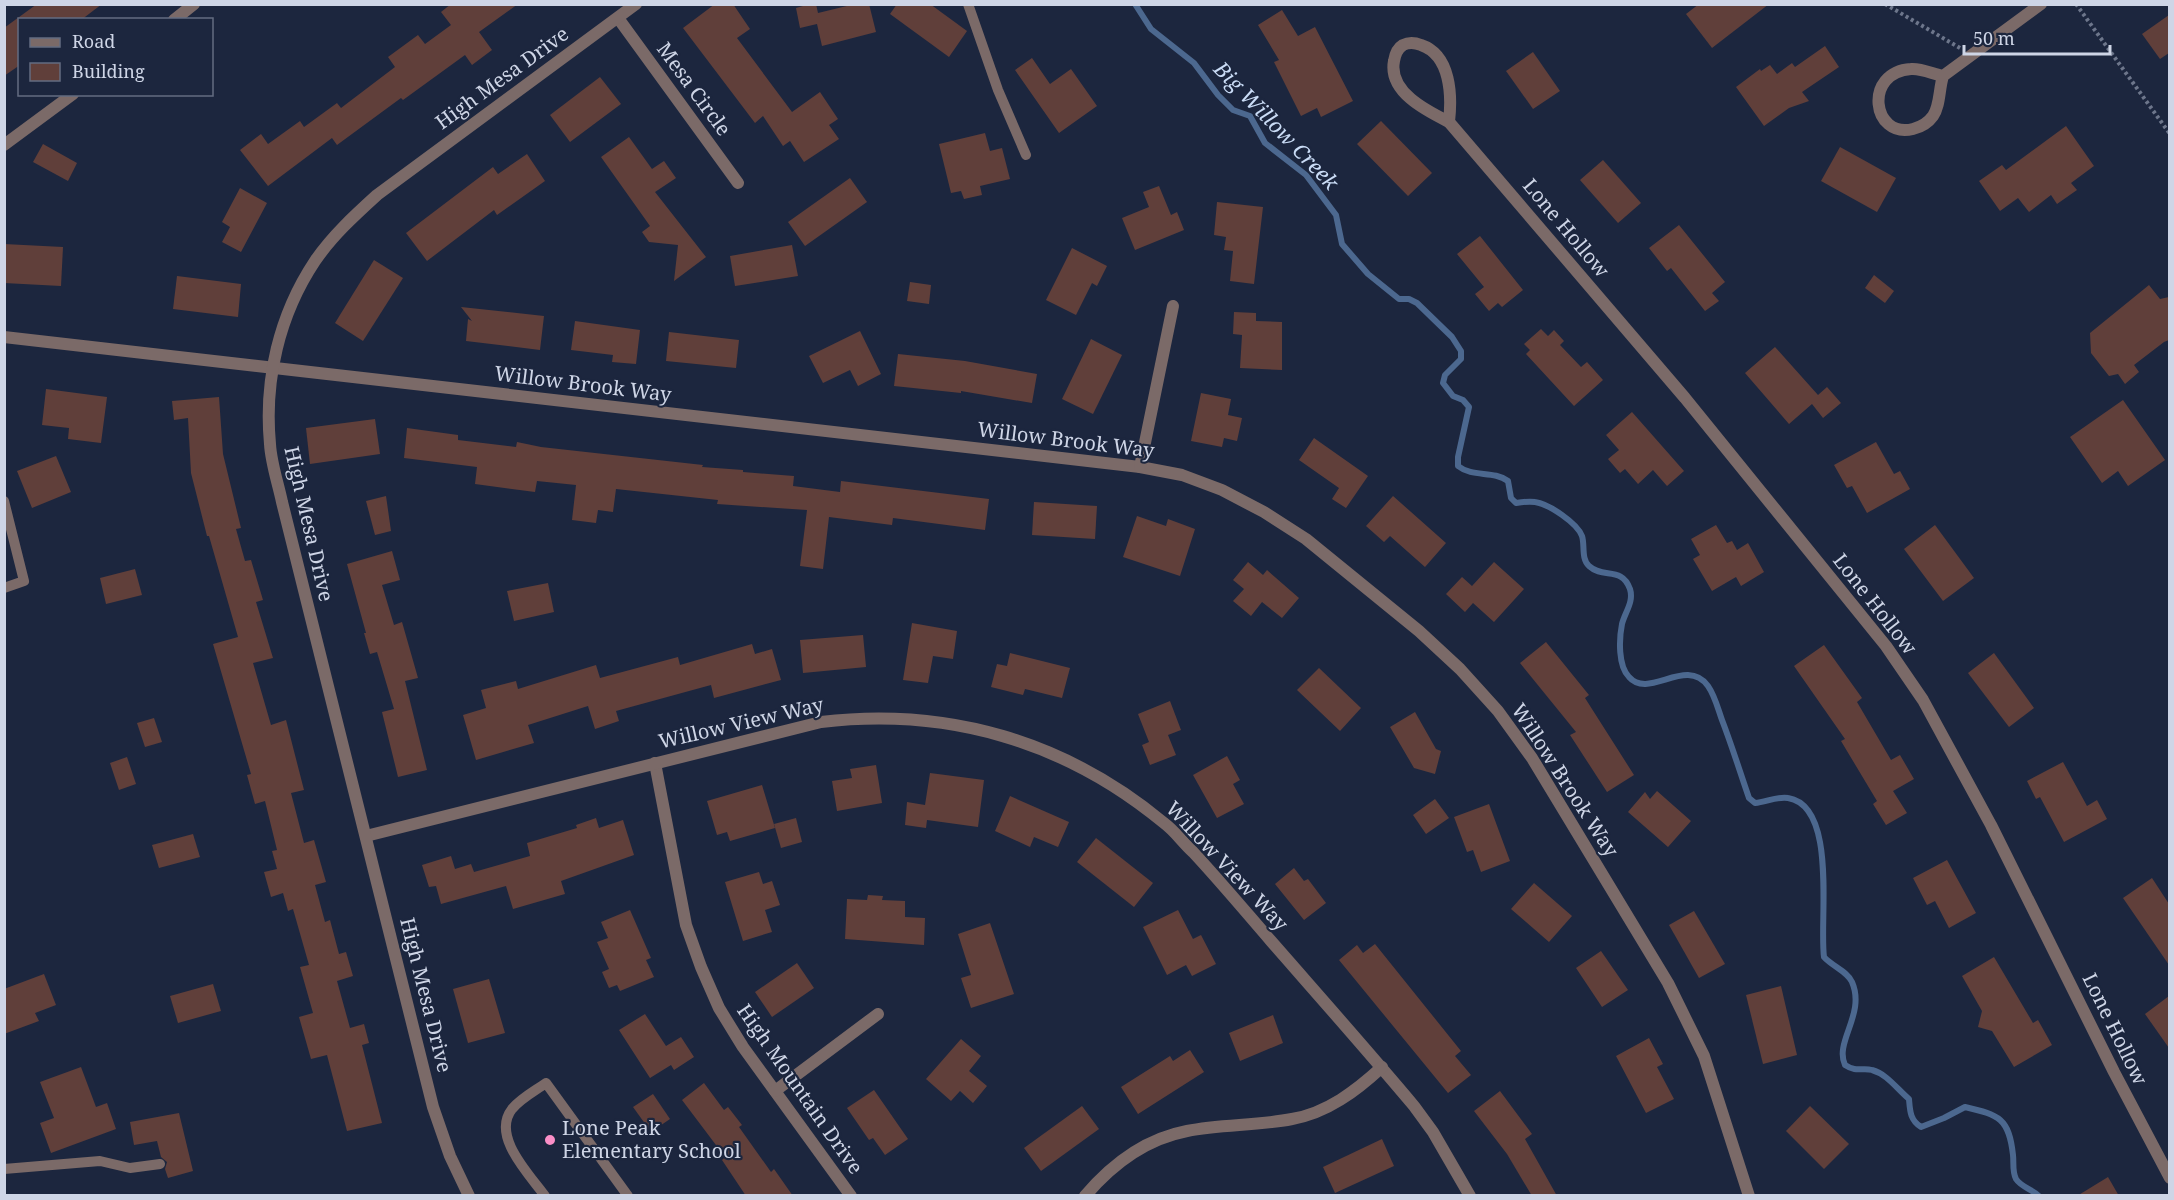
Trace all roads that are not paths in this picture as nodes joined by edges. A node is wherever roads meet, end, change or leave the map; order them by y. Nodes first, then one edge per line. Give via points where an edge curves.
1 (194, 4) edge
2 (636, 4) edge
3 (968, 4) edge
4 (2041, 4) edge
5 (176, 18) edge
6 (618, 18) junction
7 (1943, 76) junction
8 (69, 96) edge
9 (1449, 122) junction
10 (4, 145) edge
11 (1026, 155) dead end
12 (738, 183) dead end
13 (1173, 306) dead end
14 (4, 338) edge
15 (272, 368) junction
16 (1140, 467) junction
17 (4, 501) edge
18 (4, 588) edge
19 (655, 762) junction
20 (366, 836) junction
21 (878, 1014) dead end
22 (1382, 1067) junction
23 (775, 1091) junction
24 (160, 1164) dead end
25 (4, 1169) edge
26 (2169, 1178) edge
27 (469, 1196) edge
28 (545, 1196) edge
29 (628, 1196) edge
30 (851, 1196) edge
31 (1085, 1196) edge
32 (1470, 1196) edge
33 (1749, 1196) edge

1 - 5 street
2 - 6 street, High Mesa Drive
3 - 11 lane
4 - 7 street
6 - 12 street, Mesa Circle
6 - 15 street, High Mesa Drive via 377,195 344,226 316,260 297,292
7 - 7 street via 1938,105 1928,122 1910,130 1891,125 1884,118 1878,98 1892,75 1914,69
8 - 10 street
9 - 9 street, Lone Hollow via 1425,110 1401,87 1393,64 1395,54 1404,45 1427,47 1440,60 1448,77
9 - 26 street, Lone Hollow via 1685,398 1886,646 1923,700 1991,825
13 - 16 street
14 - 15 street, Willow Brook Way
15 - 16 street, Willow Brook Way
15 - 20 street, High Mesa Drive via 268,402 270,446
16 - 33 street, Willow Brook Way via 1182,475 1222,490 1306,539 1427,639 1498,711 1532,758 1687,1018 1704,1056
17 - 18 lane via 24,581
19 - 20 street, Willow View Way
19 - 22 street, Willow View Way via 821,722 857,718 950,723 1007,736 1061,757 1114,787 1166,824
19 - 23 street, High Mountain Drive via 686,925 701,967 719,1008
20 - 27 street, High Mesa Drive via 433,1107
21 - 23 street
22 - 31 street via 1343,1098 1293,1119 1188,1131 1158,1139 1129,1154
22 - 32 street, Willow View Way via 1433,1132
23 - 30 street, High Mountain Drive
24 - 25 lane via 130,1168 100,1161
28 - 29 lane via 509,1146 506,1132 511,1111 546,1083

